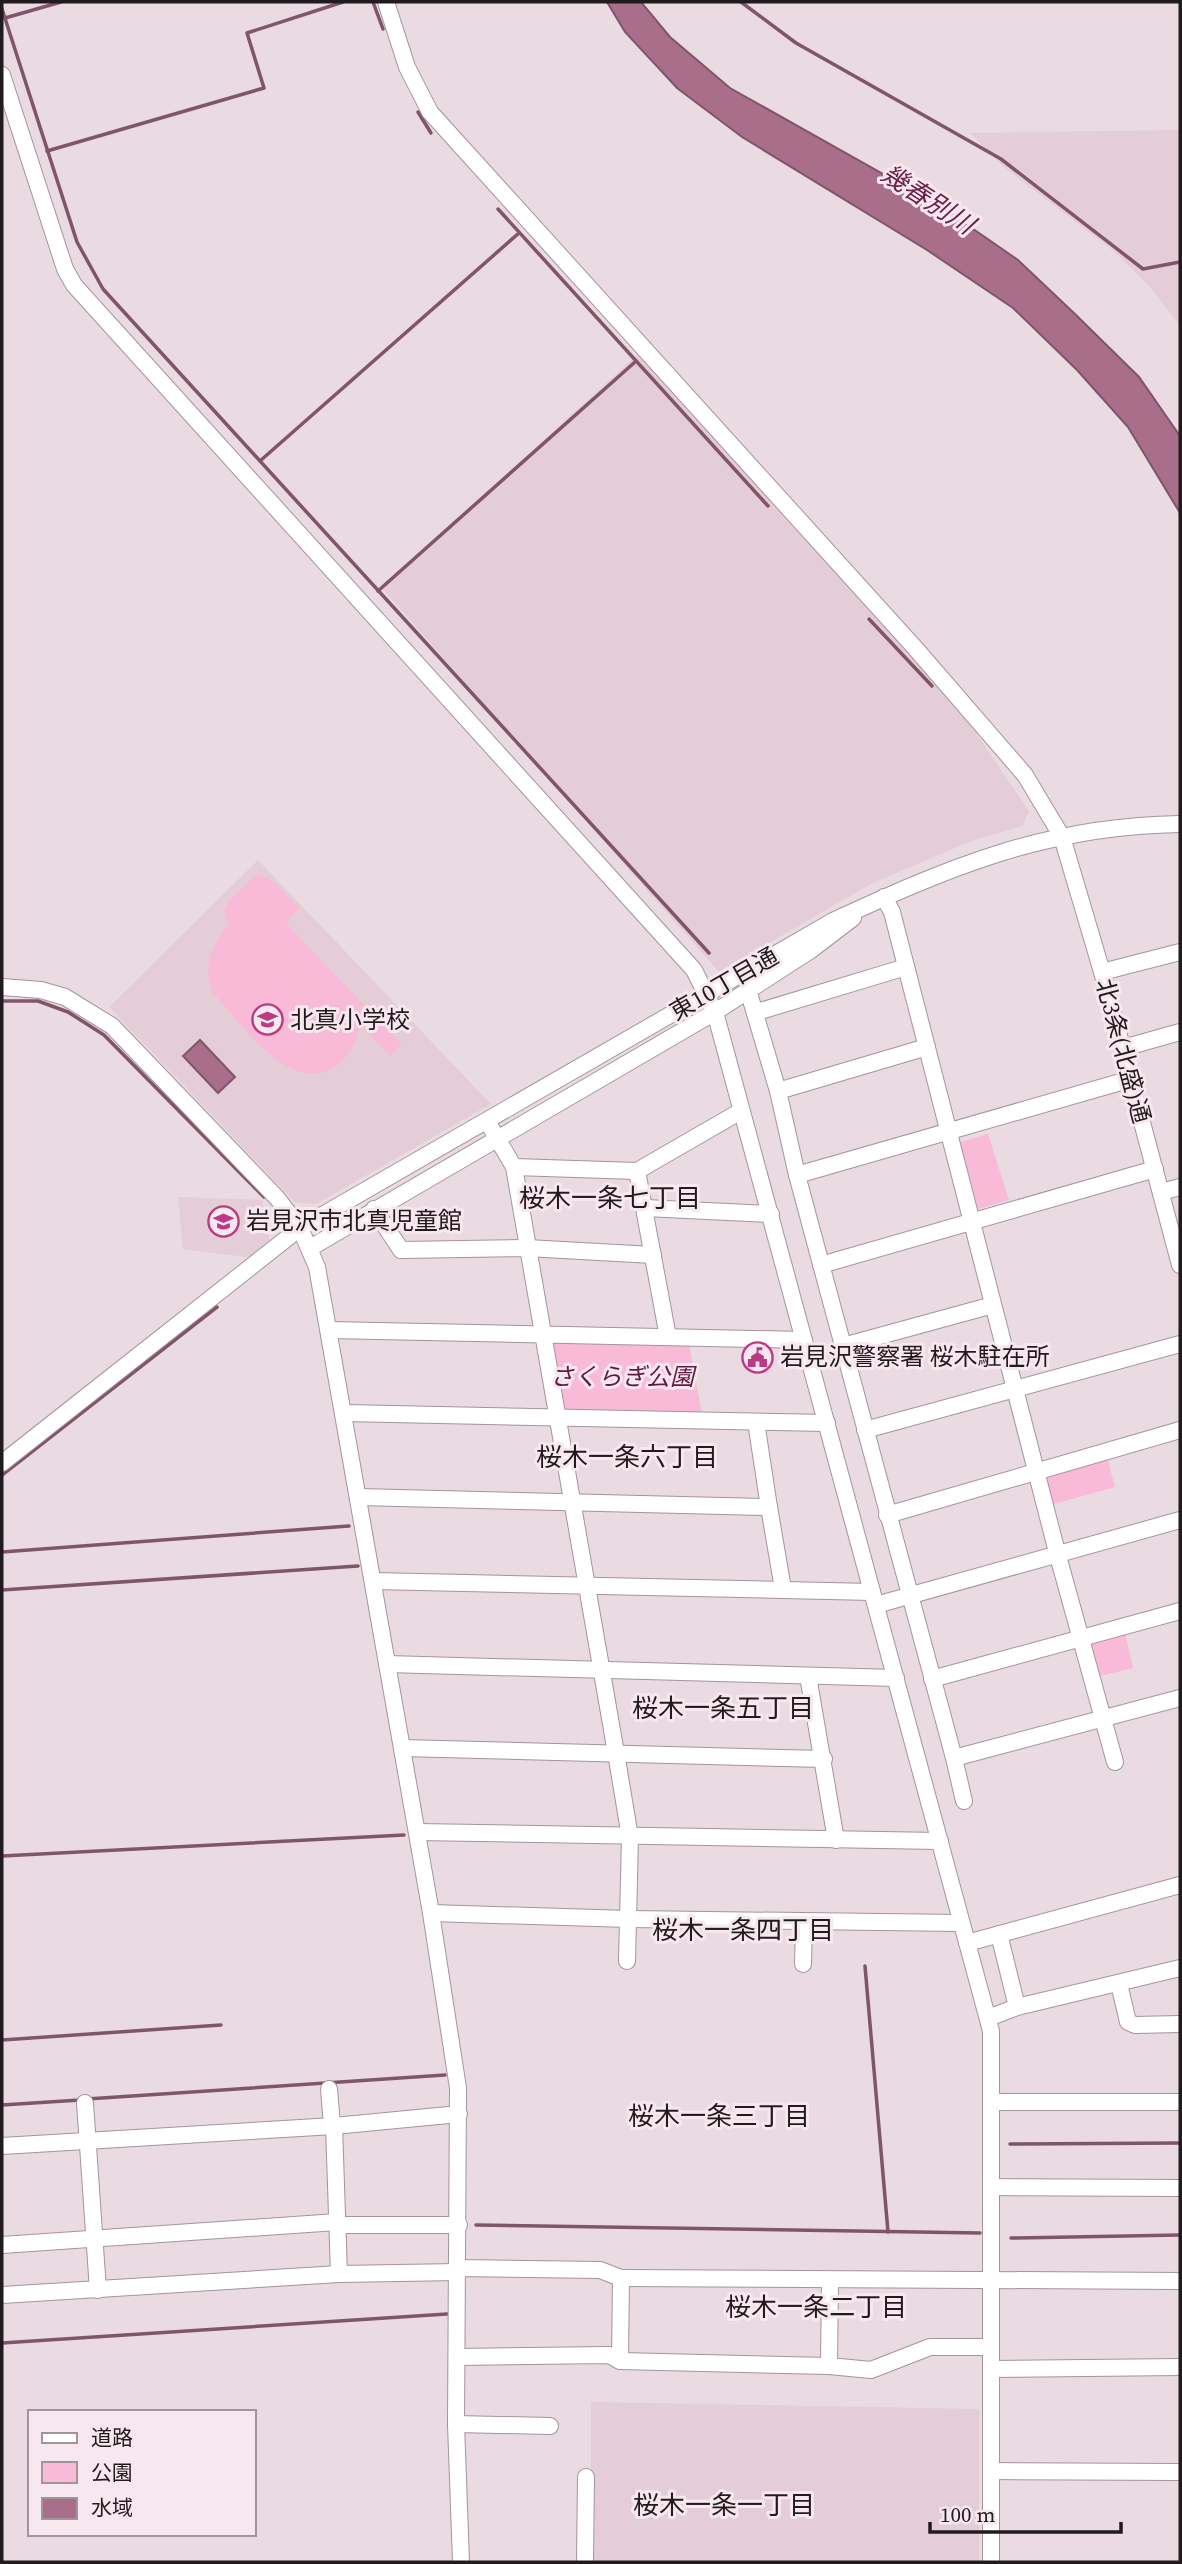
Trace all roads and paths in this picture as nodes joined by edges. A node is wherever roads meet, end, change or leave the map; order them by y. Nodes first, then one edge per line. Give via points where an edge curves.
1 (386, 2) edge
2 (2, 75) edge
3 (9, 118) edge
4 (1180, 824) edge
5 (1062, 837) junction
6 (884, 897) junction
7 (868, 905) junction
8 (1180, 952) edge
9 (906, 967) junction
10 (1102, 971) junction
11 (2, 987) edge
12 (748, 990) junction
13 (708, 993) junction
14 (715, 1012) junction
15 (757, 1012) junction
16 (1180, 1032) edge
17 (926, 1047) junction
18 (1122, 1048) junction
19 (1131, 1079) junction
20 (778, 1091) junction
21 (741, 1111) junction
22 (492, 1130) junction
23 (948, 1132) junction
24 (514, 1167) junction
25 (1155, 1168) junction
26 (637, 1171) junction
27 (797, 1175) junction
28 (1180, 1187) edge
29 (1161, 1192) junction
30 (645, 1208) junction
31 (374, 1209) junction
32 (771, 1214) junction
33 (972, 1223) junction
34 (300, 1228) junction
35 (310, 1248) junction
36 (527, 1248) junction
37 (653, 1255) junction
38 (821, 1265) junction
39 (1180, 1265) edge
40 (993, 1305) junction
41 (330, 1330) junction
42 (541, 1335) junction
43 (668, 1337) junction
44 (804, 1340) junction
45 (1180, 1344) edge
46 (843, 1346) junction
47 (1015, 1390) junction
48 (344, 1413) junction
49 (556, 1417) junction
50 (756, 1422) junction
51 (827, 1423) junction
52 (865, 1430) junction
53 (1180, 1430) edge
54 (2, 1463) edge
55 (1036, 1471) junction
56 (358, 1497) junction
57 (572, 1501) junction
58 (769, 1507) junction
59 (887, 1515) junction
60 (1180, 1520) edge
61 (1058, 1556) junction
62 (373, 1581) junction
63 (586, 1584) junction
64 (783, 1589) junction
65 (908, 1596) junction
66 (874, 1598) junction
67 (1180, 1611) edge
68 (1081, 1638) junction
69 (387, 1664) junction
70 (600, 1669) junction
71 (808, 1676) junction
72 (896, 1678) junction
73 (932, 1679) junction
74 (1180, 1698) edge
75 (1103, 1719) junction
76 (402, 1748) junction
77 (616, 1753) junction
78 (954, 1758) junction
79 (824, 1759) junction
80 (1115, 1762) dead end
81 (964, 1801) dead end
82 (416, 1832) junction
83 (630, 1837) junction
84 (836, 1840) junction
85 (940, 1841) junction
86 (1180, 1885) edge
87 (431, 1913) junction
88 (629, 1919) junction
89 (804, 1922) junction
90 (961, 1923) junction
91 (999, 1934) junction
92 (967, 1943) junction
93 (627, 1961) dead end
94 (803, 1964) dead end
95 (1180, 1968) edge
96 (1119, 1984) junction
97 (1017, 2007) junction
98 (988, 2018) junction
99 (1180, 2024) edge
100 (329, 2089) dead end
101 (991, 2102) junction
102 (1180, 2102) edge
103 (85, 2104) dead end
104 (459, 2114) junction
105 (333, 2126) junction
106 (88, 2140) junction
107 (2, 2146) edge
108 (991, 2187) junction
109 (1180, 2188) edge
110 (337, 2224) junction
111 (459, 2225) junction
112 (94, 2239) junction
113 (2, 2245) edge
114 (458, 2270) junction
115 (340, 2274) junction
116 (621, 2278) junction
117 (830, 2280) junction
118 (991, 2280) junction
119 (1180, 2281) edge
120 (98, 2290) junction
121 (2, 2295) edge
122 (991, 2347) junction
123 (457, 2357) junction
124 (620, 2361) junction
125 (829, 2366) junction
126 (1180, 2367) edge
127 (991, 2369) junction
128 (456, 2424) junction
129 (550, 2426) dead end
130 (991, 2471) junction
131 (1180, 2472) edge
132 (586, 2477) dead end
133 (461, 2562) edge
134 (584, 2562) edge
135 (991, 2562) edge

1 - 5 street, 北3条(北盛)通 via 407,67 430,112 990,731 1026,775
2 - 3 street
3 - 13 street via 75,285 694,970
4 - 5 street, 東10丁目通
5 - 6 street, 東10丁目通 via 986,855
5 - 10 street, 北3条(北盛)通
6 - 7 street, 東10丁目通
6 - 9 street
7 - 12 street via 811,950
7 - 13 street, 東10丁目通 via 833,920
8 - 10 street
9 - 15 street
9 - 17 street
10 - 18 street, 北3条(北盛)通
11 - 34 street via 65,997 112,1026 238,1155
12 - 14 street
12 - 15 street
13 - 14 street
13 - 22 street, 東10丁目通
14 - 21 street
14 - 22 street
15 - 20 street
16 - 18 street
17 - 20 street
17 - 23 street
18 - 19 street, 北3条(北盛)通
19 - 23 street
19 - 25 street, 北3条(北盛)通
20 - 27 street
21 - 26 street
21 - 32 street
22 - 24 street
22 - 31 street
22 - 34 street, 東10丁目通
23 - 27 street
23 - 33 street
24 - 26 street
24 - 36 street
25 - 29 street, 北3条(北盛)通
25 - 33 street
26 - 30 street
27 - 38 street
28 - 29 street
29 - 39 street, 北3条(北盛)通
30 - 32 street
30 - 37 street
31 - 35 street
31 - 36 street via 401,1250
32 - 44 street
33 - 38 street
33 - 40 street
34 - 35 street
34 - 54 street, 東10丁目通
35 - 41 street
36 - 37 street
36 - 42 street
37 - 43 street
38 - 46 street
40 - 46 street
40 - 47 street
41 - 42 street
41 - 48 street
42 - 43 street
42 - 49 street
43 - 44 street
44 - 51 street
45 - 47 street
46 - 52 street
47 - 52 street
47 - 55 street
48 - 49 street
48 - 56 street
49 - 50 street
49 - 57 street
50 - 51 street
50 - 58 street
51 - 66 street
52 - 59 street
53 - 55 street
55 - 59 street
55 - 61 street
56 - 57 street
56 - 62 street
57 - 58 street
57 - 63 street
58 - 64 street
59 - 65 street
60 - 61 street
61 - 65 street
61 - 68 street
62 - 63 street
62 - 69 street
63 - 64 street
63 - 70 street
64 - 66 street
65 - 66 street
65 - 73 street
66 - 72 street
67 - 68 street
68 - 73 street
68 - 75 street
69 - 70 street
69 - 76 street
70 - 71 street
70 - 77 street
71 - 72 street
71 - 79 street
72 - 85 street
73 - 78 street
74 - 75 street
75 - 78 street
75 - 80 street
76 - 77 street
76 - 82 street
77 - 79 street
77 - 83 street
78 - 81 street
79 - 84 street
82 - 83 street
82 - 87 street
83 - 84 street
83 - 88 street
84 - 85 street
85 - 90 street
86 - 91 street
87 - 88 street
87 - 104 street
88 - 89 street
88 - 93 street
89 - 90 street
89 - 94 street
90 - 92 street
91 - 92 street
91 - 97 street
92 - 98 street
95 - 96 street
96 - 97 street
96 - 99 street via 1128,2022
97 - 98 street
98 - 101 street
100 - 105 street
101 - 102 street
101 - 108 street
103 - 106 street
104 - 105 street
104 - 111 street
105 - 106 street
105 - 110 street
106 - 107 street
106 - 112 street
108 - 109 street
108 - 118 street
110 - 111 street
110 - 112 street
110 - 115 street
111 - 114 street
112 - 113 street
112 - 120 street
114 - 115 street
114 - 116 street via 600,2270
114 - 123 street
115 - 120 street
116 - 117 street
116 - 124 street
117 - 118 street
117 - 125 street
118 - 119 street
118 - 122 street
120 - 121 street
122 - 125 street via 930,2347 872,2370
122 - 127 street
123 - 124 street via 609,2354
123 - 128 street
124 - 125 street
126 - 127 street
127 - 130 street
128 - 129 street
128 - 133 street
130 - 131 street
130 - 135 street
132 - 134 street

